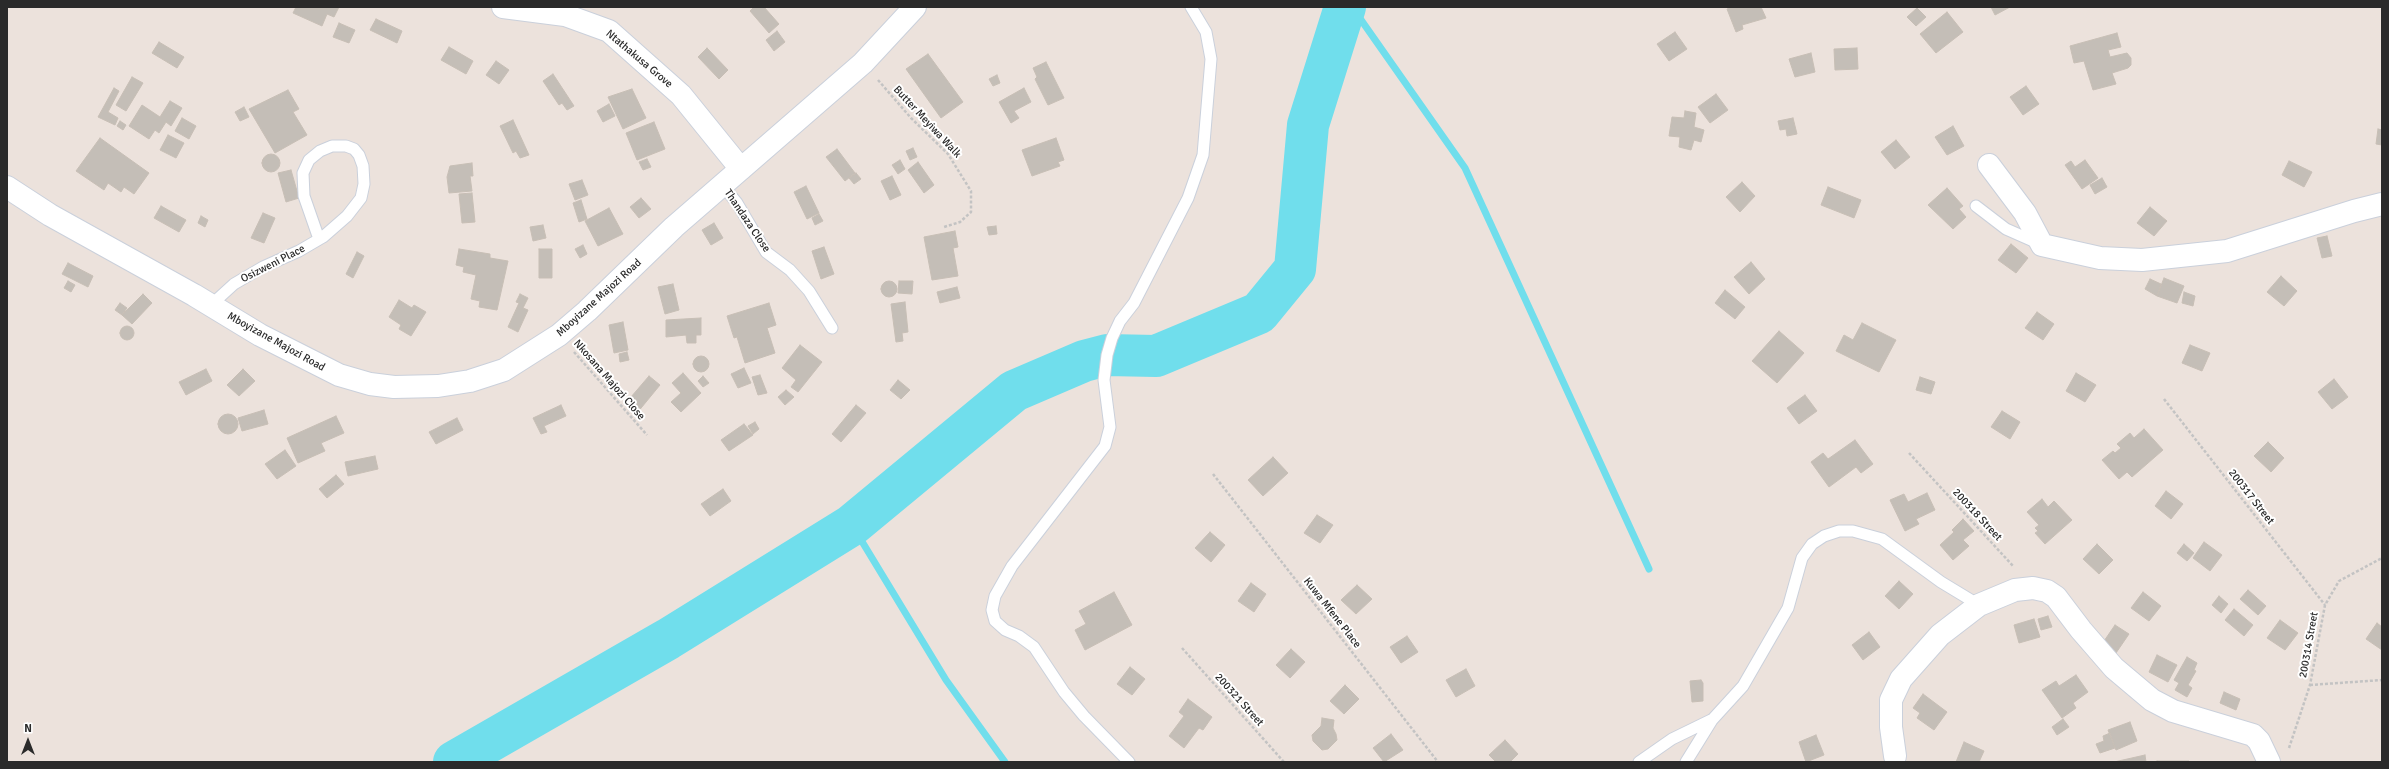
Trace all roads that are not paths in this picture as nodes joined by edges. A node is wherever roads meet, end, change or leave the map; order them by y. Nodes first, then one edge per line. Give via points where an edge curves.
1 (503, 7) edge
2 (915, 7) edge
3 (1191, 7) edge
4 (1989, 165) dead end
5 (741, 169) junction
6 (723, 186) junction
7 (7, 187) edge
8 (2382, 204) edge
9 (1976, 206) dead end
10 (319, 239) junction
11 (2042, 245) junction
12 (210, 305) junction
13 (832, 328) dead end
14 (1979, 605) junction
15 (1712, 720) junction
16 (1894, 756) dead end
17 (2278, 758) edge
18 (1129, 762) edge
19 (1639, 762) edge
20 (1686, 762) edge

1 - 5 street, Ntathakusa Grove via 565,16 609,31 681,95
2 - 5 street, Mboyizane Majozi Road via 863,63
3 - 18 lane via 1206,32 1211,59 1203,154 1188,198 1134,303 1120,321 1112,338 1104,380 1110,427 1105,446 1012,566 995,596 992,610 995,621 1005,630 1034,646 1079,710
4 - 11 street via 2025,213
5 - 6 street, Mboyizane Majozi Road
6 - 12 street, Mboyizane Majozi Road via 674,227 559,335 504,370 470,381 438,386 394,387 338,376 260,336
6 - 13 lane, Thandaza Close via 737,203 766,252 790,270 809,291
7 - 12 street, Mboyizane Majozi Road via 50,215
8 - 11 street via 2354,210 2227,251 2169,259 2100,258
9 - 11 lane via 2006,229
10 - 10 lane, Osizweni Place via 347,216 361,198 364,184 363,166 354,149 346,146 332,146 320,151 309,160 303,173 304,196
10 - 12 lane, Osizweni Place via 234,284
14 - 15 lane via 1941,582 1882,539 1853,531 1839,531 1824,536 1812,544 1802,558 1788,608 1743,686
14 - 16 street via 1940,635 1901,679 1891,700
14 - 17 street via 2015,590 2033,588 2047,591 2056,597 2114,668 2152,700 2173,711 2253,735
15 - 19 lane via 1672,739
15 - 20 lane

